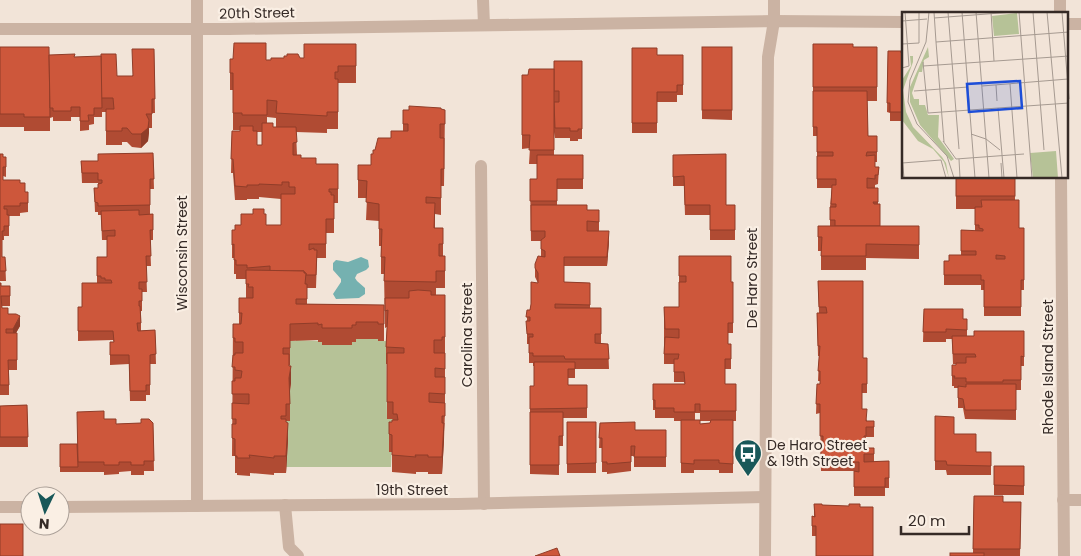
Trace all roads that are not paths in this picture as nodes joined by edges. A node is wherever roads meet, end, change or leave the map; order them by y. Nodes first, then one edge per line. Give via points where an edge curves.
1 (197, 0) edge
2 (483, 0) edge
3 (774, 0) edge
4 (774, 21) junction
5 (902, 22) edge
6 (1068, 24) edge
7 (1081, 24) edge
8 (484, 25) junction
9 (0, 29) edge
10 (197, 29) junction
11 (481, 166) dead end
12 (1061, 179) edge
13 (765, 497) junction
14 (1063, 500) junction
15 (1081, 500) edge
16 (484, 504) junction
17 (285, 505) junction
18 (197, 506) junction
19 (0, 507) edge
20 (20, 507) edge
21 (70, 507) edge
22 (298, 556) edge
23 (765, 556) edge
24 (1064, 556) edge

1 - 10 street, Wisconsin Street
2 - 8 street
3 - 4 street, De Haro Street
4 - 5 street, 20th Street
4 - 8 street, 20th Street
4 - 13 street, De Haro Street via 768,57
6 - 7 street
8 - 10 street, 20th Street
9 - 10 street, 20th Street
10 - 18 street, Wisconsin Street
11 - 16 street, Carolina Street
12 - 14 street, Rhode Island Street
13 - 16 street, 19th Street
13 - 23 street, De Haro Street
14 - 15 street
14 - 24 street, Rhode Island Street
16 - 17 street, 19th Street
17 - 18 street, 19th Street
17 - 22 street via 288,547
18 - 21 street, 19th Street
19 - 20 street

